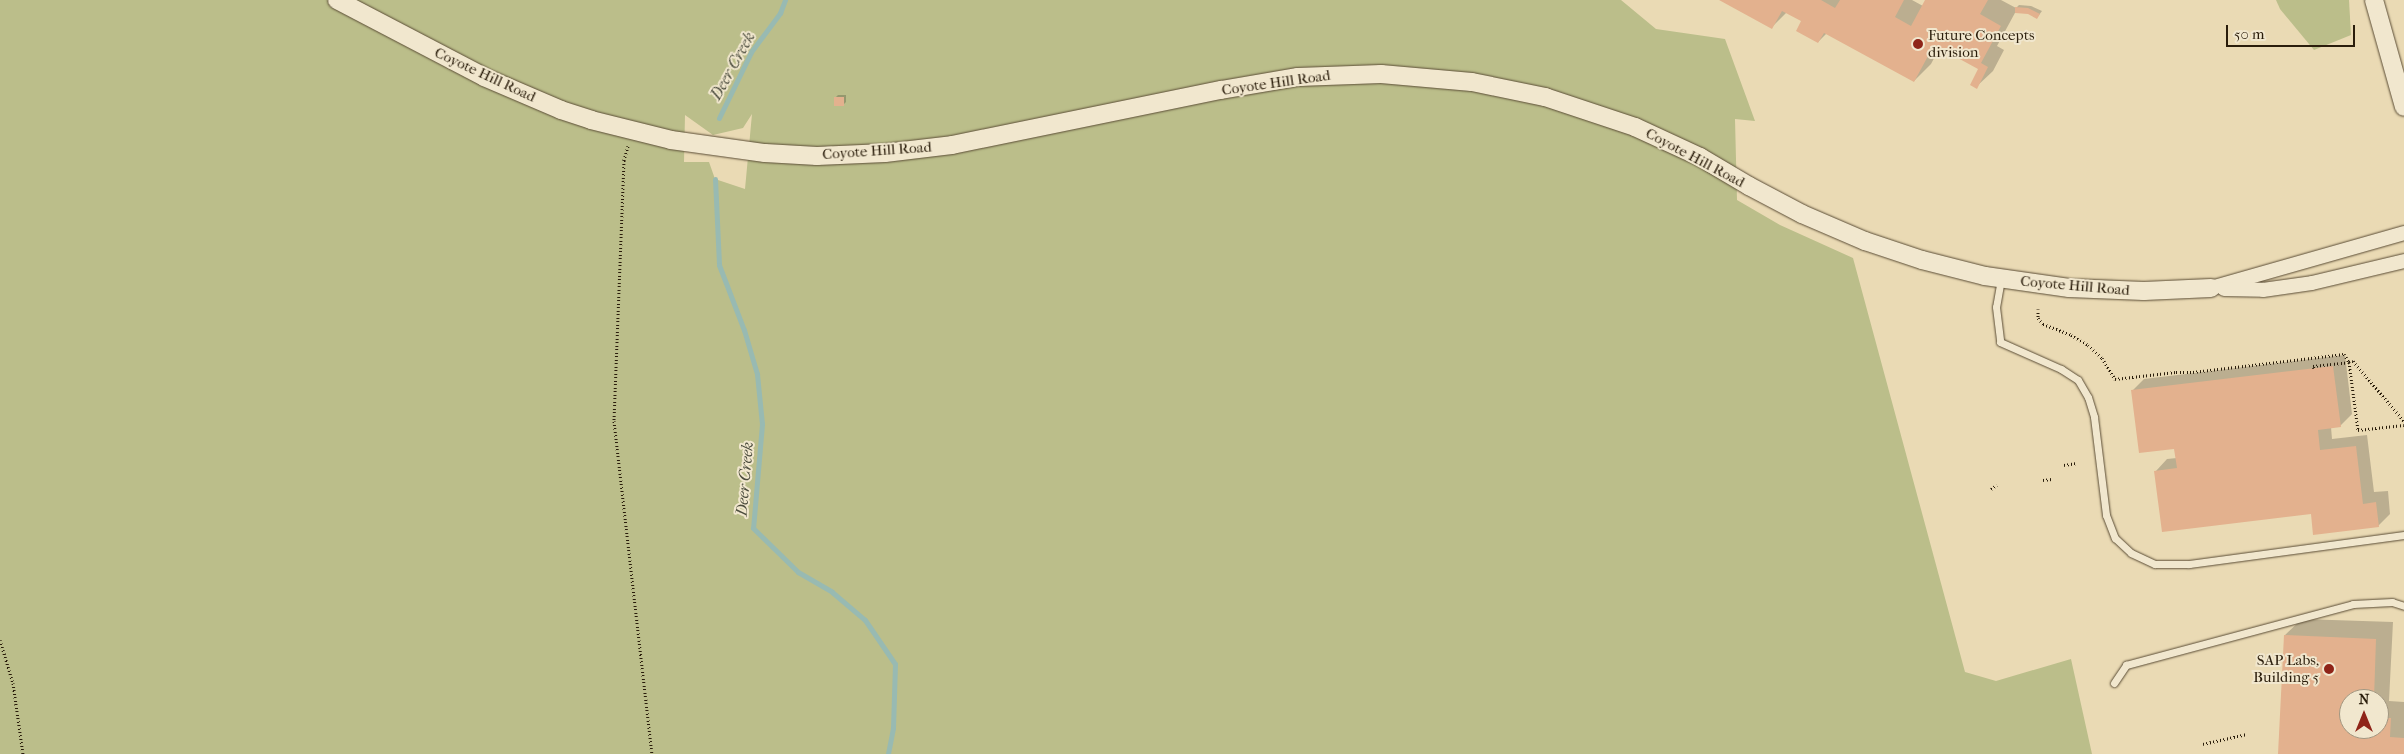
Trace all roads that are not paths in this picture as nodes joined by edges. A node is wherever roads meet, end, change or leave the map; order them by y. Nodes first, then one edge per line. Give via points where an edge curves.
1 (337, 0) edge
2 (2374, 0) edge
3 (2404, 107) edge
4 (2404, 232) edge
5 (2404, 260) edge
6 (2001, 279) junction
7 (2210, 288) junction
8 (2404, 535) edge
9 (2404, 606) edge
10 (2114, 683) dead end

1 - 6 street, Coyote Hill Road via 520,94 591,120 713,147 765,153 816,156 885,153 952,145 1293,78 1361,74 1437,78 1503,87 1596,112 1686,150 1777,202 1835,229 1906,255
2 - 3 street
4 - 7 street, Coyote Hill Road
5 - 7 street, Coyote Hill Road via 2312,283 2263,290
6 - 7 street, Coyote Hill Road via 2098,290
6 - 8 lane via 1996,307 2000,342 2078,380 2094,417 2106,515 2115,538 2131,553 2155,564 2189,564
9 - 10 lane via 2392,602 2353,604 2126,665

